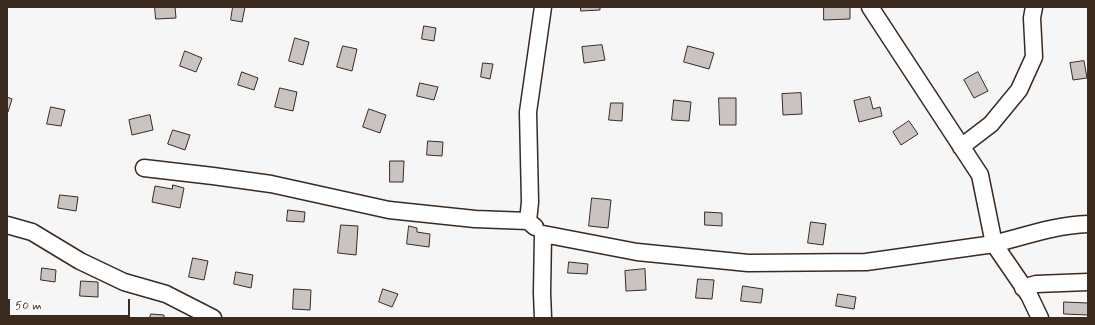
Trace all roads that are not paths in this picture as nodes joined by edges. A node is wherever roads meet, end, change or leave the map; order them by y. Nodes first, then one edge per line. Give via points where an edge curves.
1 (543, 7) edge
2 (870, 7) edge
3 (1034, 7) edge
4 (962, 147) junction
5 (144, 168) dead end
6 (528, 220) junction
7 (1088, 224) edge
8 (7, 225) edge
9 (543, 234) junction
10 (994, 244) junction
11 (1087, 278) edge
12 (1026, 291) junction
13 (213, 318) edge
14 (543, 318) edge
15 (1029, 318) edge
16 (1040, 318) edge

1 - 6 street via 528,112
2 - 4 street
3 - 4 street via 1034,57 1019,90 991,124
4 - 10 street via 980,176
5 - 6 street via 271,184 389,210 475,219
6 - 9 street
7 - 10 street via 1049,230
8 - 13 street via 32,232 80,261 124,282 166,294
9 - 10 street via 637,252 748,263 866,262
9 - 14 street
10 - 12 street
11 - 12 street via 1036,284
12 - 15 street
12 - 16 street

